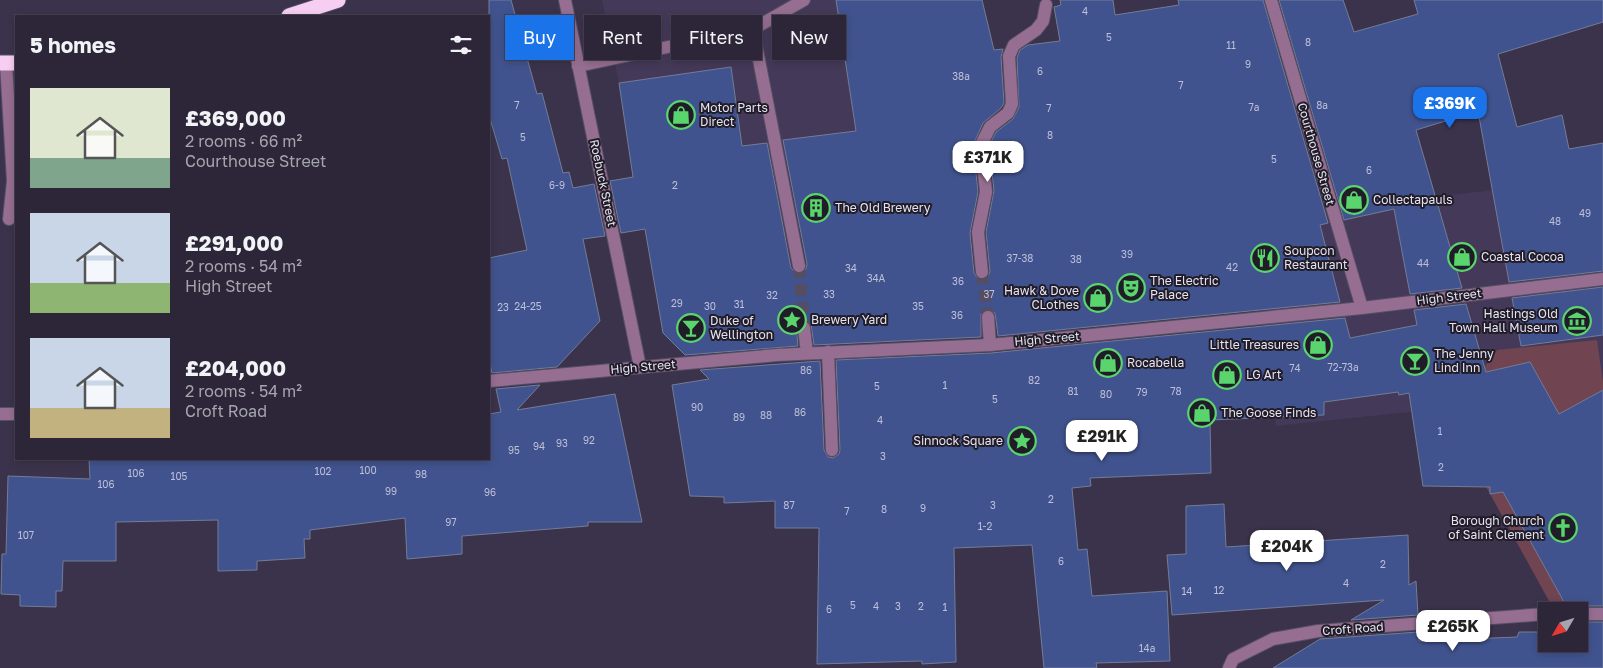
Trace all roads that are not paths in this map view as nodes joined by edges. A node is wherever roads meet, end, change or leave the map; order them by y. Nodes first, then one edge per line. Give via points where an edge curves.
1 (338, 0) edge
2 (565, 0) edge
3 (804, 0) edge
4 (1271, 0) edge
5 (1046, 5) dead end
6 (292, 15) edge
7 (762, 24) edge
8 (671, 46) edge
9 (759, 60) edge
10 (7, 63) edge
11 (578, 66) junction
12 (5, 125) edge
13 (9, 219) dead end
14 (800, 266) tunnel mouth
15 (982, 272) tunnel mouth
16 (1603, 279) edge
17 (1362, 308) junction
18 (988, 317) tunnel mouth
19 (804, 328) tunnel mouth
20 (990, 344) junction
21 (828, 352) junction
22 (807, 353) junction
23 (640, 367) junction
24 (490, 381) edge
25 (0, 414) edge
26 (15, 414) edge
27 (832, 450) dead end
28 (1588, 614) edge
29 (1603, 614) edge
30 (1538, 615) edge
31 (1229, 668) edge

1 - 6 highway
2 - 11 street, Roebuck Street
3 - 7 street
4 - 17 street, Courthouse Street
5 - 15 street via 1044,21 1014,45 1009,56 1012,104 1008,113 990,127 981,145 986,192 978,232
8 - 11 street
9 - 14 street
10 - 12 street
11 - 23 street, Roebuck Street
12 - 13 street via 13,181
16 - 17 street, High Street
17 - 20 street, High Street
18 - 20 street
19 - 22 street
20 - 21 street, High Street
21 - 22 street, High Street
21 - 27 street
22 - 23 street, High Street
23 - 24 street, High Street
25 - 26 street
28 - 29 street
30 - 31 street, Croft Road via 1318,631 1273,639 1233,659

